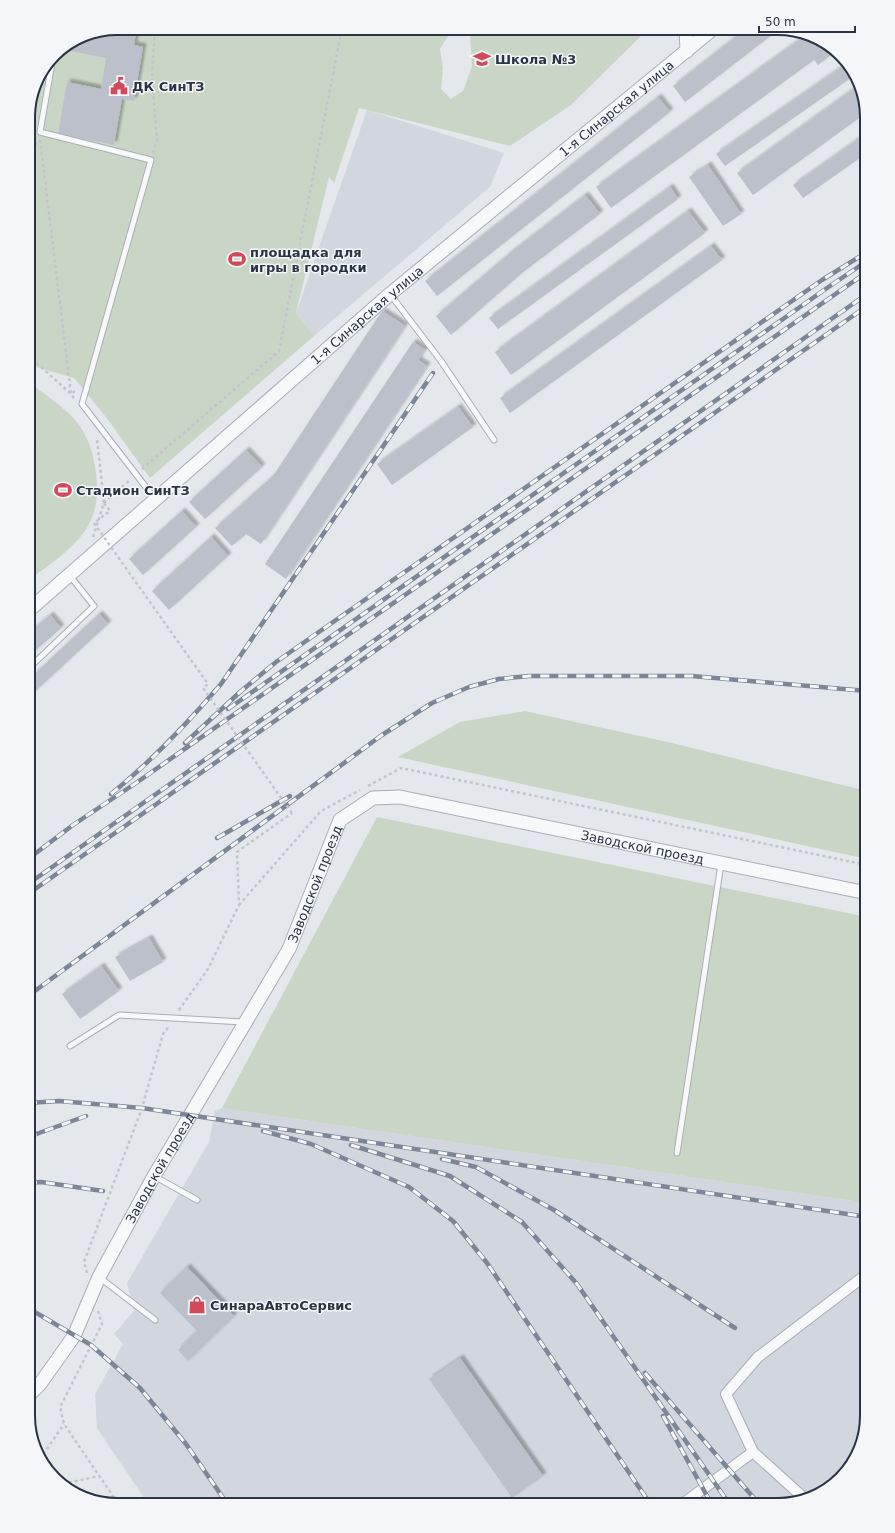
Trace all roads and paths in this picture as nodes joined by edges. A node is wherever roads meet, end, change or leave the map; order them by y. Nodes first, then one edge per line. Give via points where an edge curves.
1 (341, 35) edge
2 (686, 35) edge
3 (706, 35) edge
4 (687, 51) junction
5 (51, 69) edge
6 (35, 145) edge
7 (390, 294) junction
8 (35, 361) edge
9 (72, 394) junction
10 (79, 407) dead end
11 (94, 433) dead end
12 (494, 440) dead end
13 (140, 471) dead end
14 (134, 476) dead end
15 (156, 500) junction
16 (104, 503) junction
17 (93, 538) dead end
18 (69, 575) junction
19 (35, 605) edge
20 (35, 662) edge
21 (721, 863) junction
22 (860, 892) edge
23 (173, 1020) junction
24 (246, 1022) junction
25 (70, 1046) dead end
26 (677, 1153) dead end
27 (154, 1176) junction
28 (197, 1200) dead end
29 (99, 1277) junction
30 (860, 1279) edge
31 (93, 1291) junction
32 (156, 1320) dead end
33 (35, 1381) edge
34 (64, 1424) junction
35 (753, 1452) junction
36 (44, 1453) edge
37 (100, 1476) junction
38 (70, 1483) edge
39 (799, 1495) edge
40 (114, 1498) edge
41 (691, 1498) edge

1 - 13 path via 279,351
2 - 4 street
3 - 4 street, 1-я Синарская улица
4 - 7 street, 1-я Синарская улица
5 - 15 lane via 40,132 151,160 82,404
6 - 9 path via 39,136
7 - 12 lane via 441,361
7 - 15 street, 1-я Синарская улица
8 - 9 path
9 - 10 path
11 - 16 path via 98,440
14 - 16 path
15 - 18 street, 1-я Синарская улица
16 - 17 path
16 - 23 path, bridge via 110,511 94,523 208,684 203,688 292,813 237,852 240,905 208,969
18 - 19 street, 1-я Синарская улица
18 - 20 lane via 94,606
21 - 22 street, Заводской проезд
21 - 24 street, Заводской проезд via 400,797 373,798 340,820 289,949
21 - 26 lane
23 - 24 lane
23 - 25 lane via 119,1015
23 - 31 path via 163,1034 142,1108 84,1262
24 - 27 street, Заводской проезд
27 - 28 lane
27 - 29 street, Заводской проезд
29 - 31 street, Заводской проезд
29 - 32 lane
30 - 35 street via 758,1357 726,1394
31 - 33 street, Заводской проезд via 74,1336
31 - 34 path via 102,1324 60,1407
34 - 36 path
34 - 37 path
35 - 39 street
35 - 41 street
37 - 38 path
37 - 40 path

